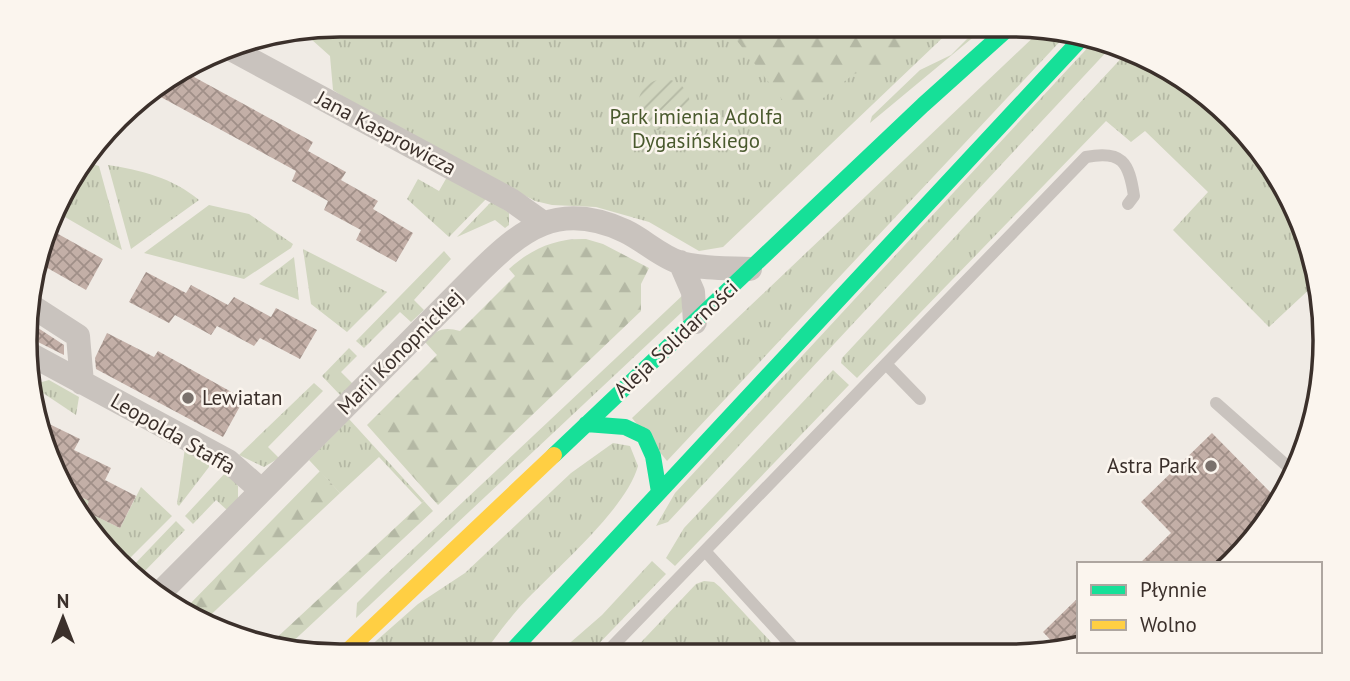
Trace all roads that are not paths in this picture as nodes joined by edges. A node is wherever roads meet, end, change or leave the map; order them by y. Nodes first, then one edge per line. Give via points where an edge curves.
1 (998, 37) edge
2 (1076, 44) edge
3 (240, 54) edge
4 (1128, 204) dead end
5 (542, 222) junction
6 (680, 262) junction
7 (750, 269) junction
8 (38, 310) edge
9 (695, 321) junction
10 (37, 358) edge
11 (886, 363) junction
12 (82, 383) junction
13 (920, 398) dead end
14 (1216, 403) dead end
15 (586, 424) junction
16 (1286, 465) edge
17 (261, 490) junction
18 (659, 492) junction
19 (705, 551) junction
20 (165, 588) edge
21 (355, 644) edge
22 (518, 644) edge
23 (615, 644) edge
24 (790, 644) edge

1 - 7 main road, Aleja Solidarności
2 - 18 main road
3 - 5 street, Jana Kasprowicza via 504,196
4 - 11 lane via 1134,196 1131,174 1121,159 1106,153 1086,157
5 - 6 street, Marii Konopnickiej via 603,222
5 - 17 street, Marii Konopnickiej via 510,242
6 - 7 street, Marii Konopnickiej
6 - 9 street via 693,292
7 - 9 main road, Aleja Solidarności
8 - 12 street via 78,336
9 - 15 main road, Aleja Solidarności
10 - 12 street, Leopolda Staffa
11 - 13 lane
11 - 19 lane
12 - 17 street, Leopolda Staffa via 228,461
14 - 16 lane
15 - 18 main road via 624,426 651,443
15 - 21 main road, Aleja Solidarności
17 - 20 street, Marii Konopnickiej
18 - 22 main road
19 - 23 lane
19 - 24 lane

